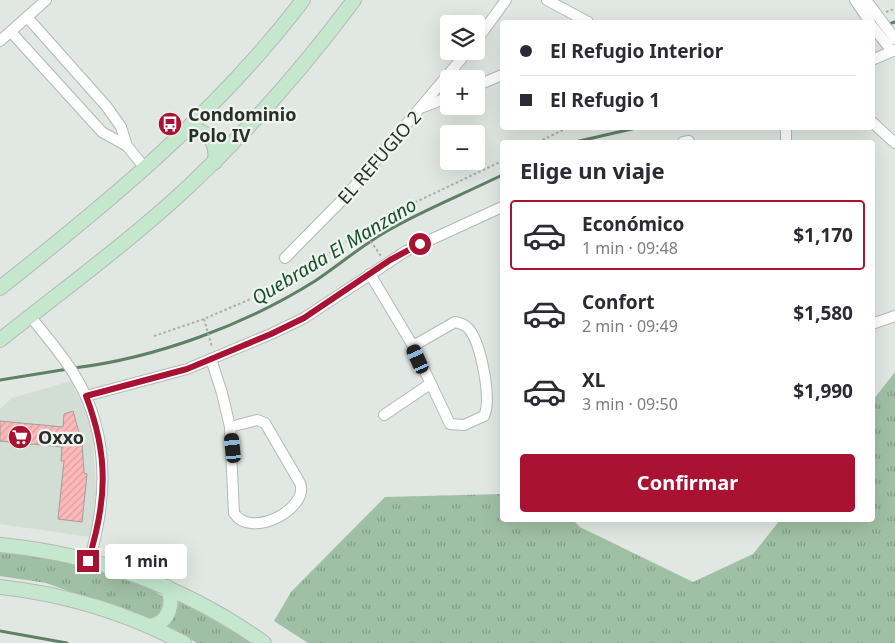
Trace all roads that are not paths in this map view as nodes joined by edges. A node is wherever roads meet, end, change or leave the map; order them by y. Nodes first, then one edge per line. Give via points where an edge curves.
1 (46, 0) edge
2 (302, 0) edge
3 (354, 0) edge
4 (506, 0) edge
5 (546, 0) edge
6 (855, 0) edge
7 (866, 0) edge
8 (27, 17) junction
9 (584, 20) edge
10 (869, 20) edge
11 (877, 23) edge
12 (485, 29) edge
13 (11, 32) junction
14 (888, 35) edge
15 (0, 41) edge
16 (894, 50) edge
17 (875, 59) edge
18 (461, 60) edge
19 (500, 76) edge
20 (485, 82) edge
21 (440, 101) edge
22 (422, 108) junction
23 (875, 125) edge
24 (186, 131) junction
25 (895, 143) edge
26 (127, 146) junction
27 (214, 162) junction
28 (146, 169) junction
29 (500, 208) edge
30 (285, 258) dead end
31 (370, 274) junction
32 (0, 288) edge
33 (30, 316) junction
34 (895, 316) edge
35 (875, 323) edge
36 (0, 340) edge
37 (413, 346) junction
38 (211, 359) junction
39 (430, 384) junction
40 (86, 396) junction
41 (384, 415) dead end
42 (230, 428) junction
43 (0, 545) edge
44 (88, 561) junction
45 (0, 587) edge
46 (167, 587) junction
47 (150, 626) junction
48 (184, 643) edge
49 (264, 643) edge

1 - 8 street
2 - 24 street via 255,58
3 - 27 street via 287,85
4 - 12 street
5 - 9 street
6 - 10 street
7 - 11 street
8 - 13 street
8 - 26 street via 107,106 121,127
11 - 14 street
13 - 15 street
13 - 26 street via 102,132
14 - 16 street
16 - 17 street
18 - 22 street, EL REFUGIO 2
19 - 20 street
21 - 22 street
22 - 30 street, EL REFUGIO 2 via 330,214
23 - 25 street
24 - 27 street via 209,136 215,146
24 - 28 street
26 - 28 street
27 - 33 street via 126,241
28 - 32 street
29 - 31 street via 406,251
31 - 37 street
31 - 38 street via 287,327
33 - 36 street
33 - 40 street via 65,360
34 - 35 street
37 - 39 street
37 - 39 street via 455,322 464,324 479,350 488,405 484,416 464,425 450,424
38 - 40 street via 164,376
38 - 42 street
39 - 41 street
40 - 44 street via 98,430 104,469 102,508
42 - 42 street via 234,513 247,523 275,519 300,497 300,483 265,423 257,420
43 - 44 street
44 - 46 street
45 - 47 street via 74,600
46 - 47 street via 172,598 168,613 159,623
46 - 49 street via 231,621
47 - 48 street

